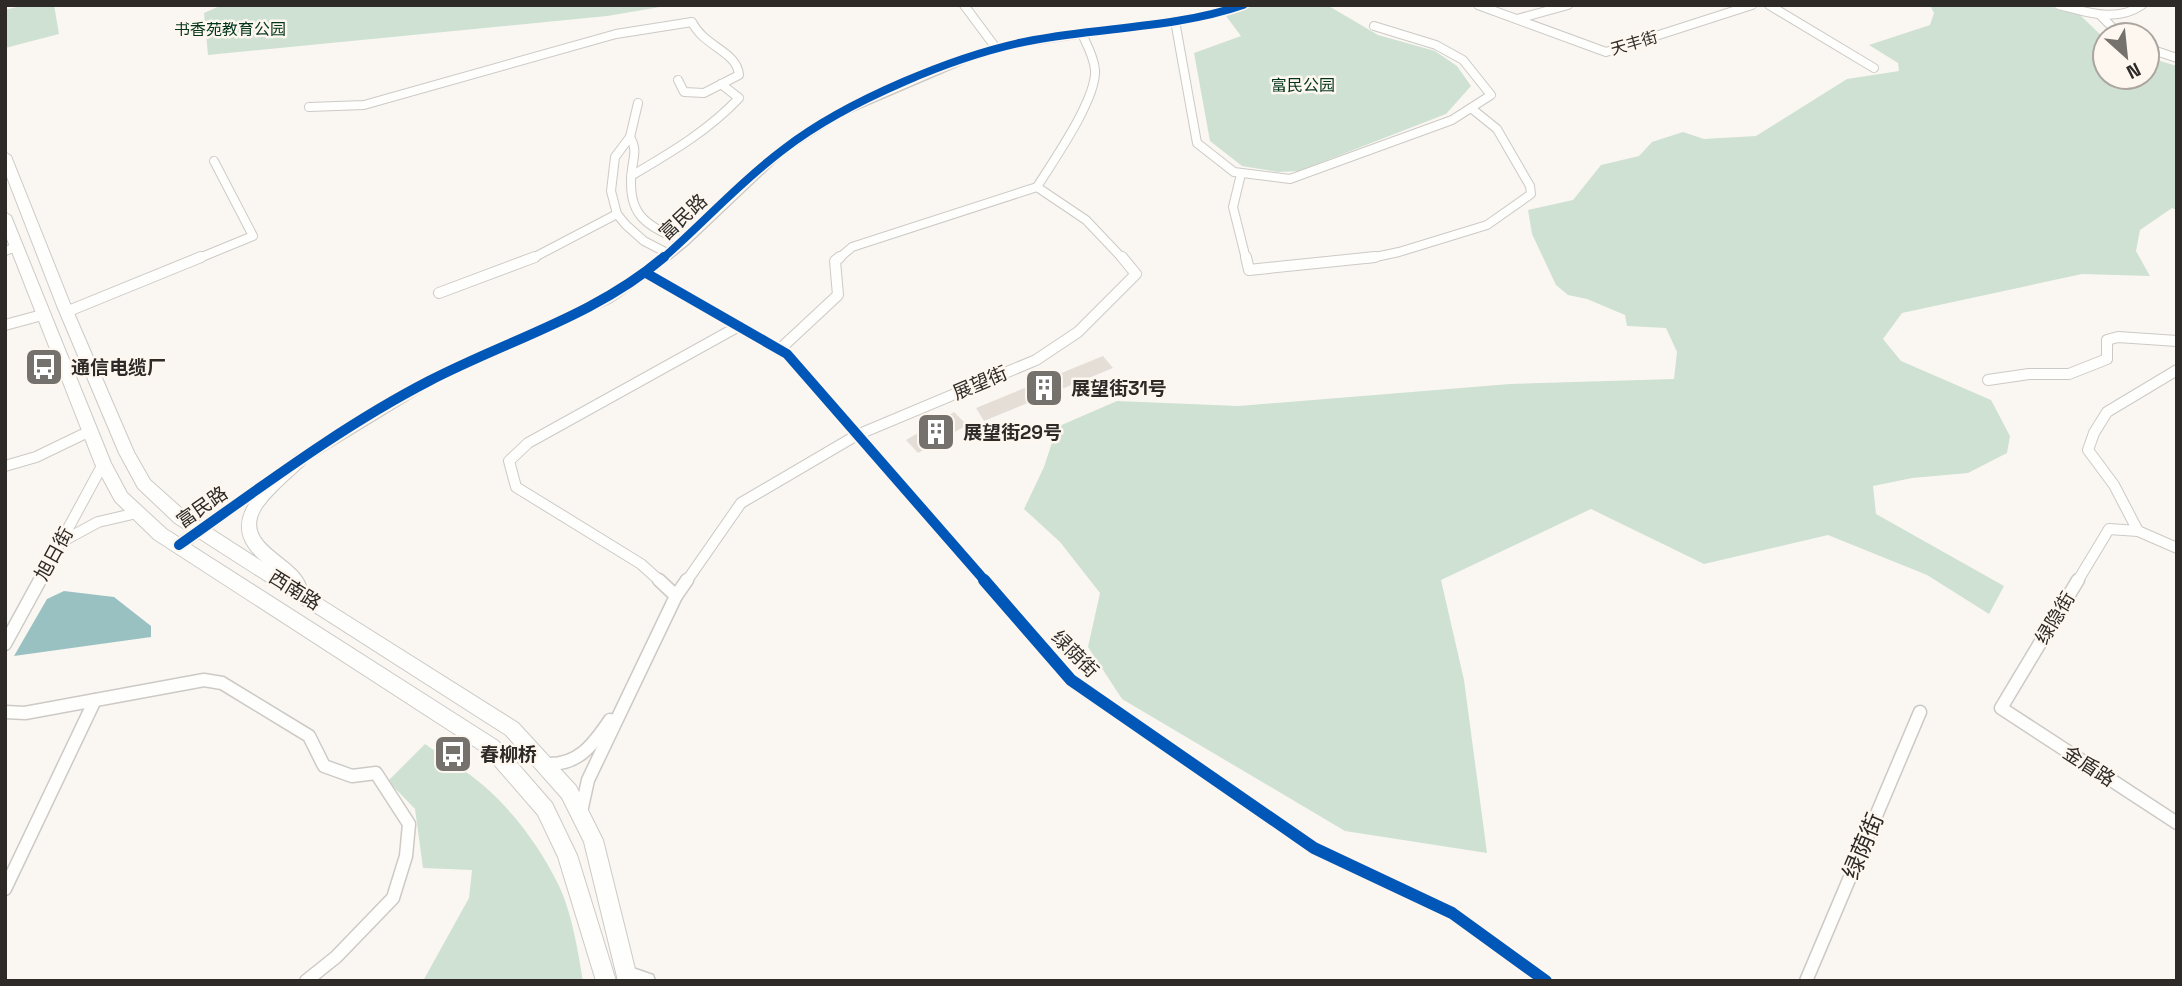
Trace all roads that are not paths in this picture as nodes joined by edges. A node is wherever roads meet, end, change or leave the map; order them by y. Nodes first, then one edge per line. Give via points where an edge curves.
1 (964, 5) edge
2 (1243, 5) edge
3 (1568, 5) edge
4 (1729, 5) edge
5 (1752, 5) edge
6 (1769, 5) edge
7 (2059, 5) edge
8 (2142, 5) edge
9 (1483, 6) edge
10 (1723, 15) junction
11 (2101, 16) junction
12 (1517, 19) junction
13 (1175, 21) junction
14 (2106, 21) edge
15 (1374, 26) dead end
16 (1082, 34) junction
17 (996, 48) junction
18 (1874, 68) dead end
19 (678, 80) dead end
20 (721, 84) junction
21 (638, 103) dead end
22 (309, 107) dead end
23 (1471, 108) junction
24 (629, 137) junction
25 (5, 156) edge
26 (214, 161) dead end
27 (1241, 174) junction
28 (631, 176) junction
29 (1037, 187) junction
30 (617, 214) junction
31 (5, 216) edge
32 (684, 242) junction
33 (11, 249) edge
34 (669, 254) junction
35 (646, 273) junction
36 (439, 293) dead end
37 (66, 312) junction
38 (42, 315) junction
39 (5, 325) edge
40 (739, 326) junction
41 (2177, 341) edge
42 (779, 350) junction
43 (2177, 370) edge
44 (1988, 380) dead end
45 (90, 431) junction
46 (857, 435) junction
47 (302, 458) junction
48 (103, 464) junction
49 (5, 466) edge
50 (137, 513) junction
51 (200, 530) junction
52 (2138, 531) junction
53 (61, 542) junction
54 (179, 545) junction
55 (2177, 548) edge
56 (676, 596) junction
57 (308, 598) junction
58 (5, 644) edge
59 (631, 688) junction
60 (95, 700) junction
61 (2001, 708) joint
62 (5, 712) edge
63 (1920, 712) dead end
64 (543, 763) junction
65 (581, 816) junction
66 (2177, 823) edge
67 (5, 889) edge
68 (627, 977) edge
69 (306, 981) edge
70 (606, 981) edge
71 (647, 981) edge
72 (1546, 981) edge
73 (1806, 981) edge

1 - 17 street
2 - 13 street, 富民路
3 - 12 street
4 - 10 street
5 - 10 street, 天丰街
6 - 18 street
7 - 11 street
8 - 11 street via 2135,12
9 - 12 street, 天丰街
10 - 12 street, 天丰街 via 1606,52
11 - 14 street
13 - 16 street, 富民路
13 - 27 street via 1197,143
15 - 23 street via 1436,45 1463,60 1491,95
16 - 17 street, 富民路
16 - 29 street via 1096,77
17 - 32 street, 富民路 via 815,126 767,163
19 - 20 street via 684,92 694,94
20 - 22 street via 739,75 740,66 696,34 692,22 616,34 364,105
20 - 28 street via 739,98 724,114
21 - 24 street
23 - 27 street via 1452,120 1290,179
23 - 27 street via 1497,129 1531,194 1487,225 1399,252 1249,270 1233,207
24 - 28 street via 636,147
24 - 30 street via 615,157 611,191
25 - 37 main road, 西南路
26 - 37 street via 253,236
28 - 32 street via 629,187 639,218 652,229
29 - 42 street via 852,247 835,261 838,295
29 - 46 street, 展望街 via 1096,228 1136,274 1078,332 1036,360
30 - 34 street via 643,241
30 - 36 street via 529,260
31 - 33 main road, 西南路
32 - 34 street, 富民路
33 - 38 main road, 西南路
34 - 35 street, 富民路
35 - 40 street, 绿荫街
35 - 47 street, 富民路 via 582,312 429,381
37 - 51 main road, 西南路 via 144,484
38 - 39 street
38 - 45 main road, 西南路
40 - 42 street, 绿荫街
40 - 56 street via 528,443 509,461 516,487 641,564
41 - 44 street via 2118,337 2107,340 2107,359 2069,374
42 - 46 street, 绿荫街
43 - 52 street via 2106,412 2088,450 2114,485
45 - 48 main road, 西南路
45 - 49 street
46 - 56 street, 展望街 via 741,503
46 - 72 street, 绿荫街 via 1071,680 1314,848 1452,913
47 - 51 street, 富民路
47 - 57 main road via 254,506 248,527 255,545 284,569
48 - 50 main road, 西南路 via 121,497
48 - 53 street, 旭日街
50 - 53 street via 111,515
50 - 54 main road, 西南路
51 - 54 street, 富民路
51 - 57 main road, 西南路
52 - 55 street
52 - 61 street, 绿隐街 via 2109,529
53 - 58 street, 旭日街
54 - 70 main road, 西南路 via 491,747 545,809 567,855
56 - 59 street, 展望街
57 - 64 main road, 西南路 via 498,718
59 - 64 street via 574,762 561,766
59 - 65 street, 展望街 via 588,780
60 - 62 street via 25,713
60 - 67 street
60 - 69 street via 204,680 222,682 309,736 324,766 352,776 376,773 409,824 407,856 393,898 337,957
61 - 66 street, 金盾路
63 - 73 street, 绿荫街
64 - 65 main road, 西南路 via 569,792
65 - 68 main road, 西南路 via 593,840
68 - 71 street

